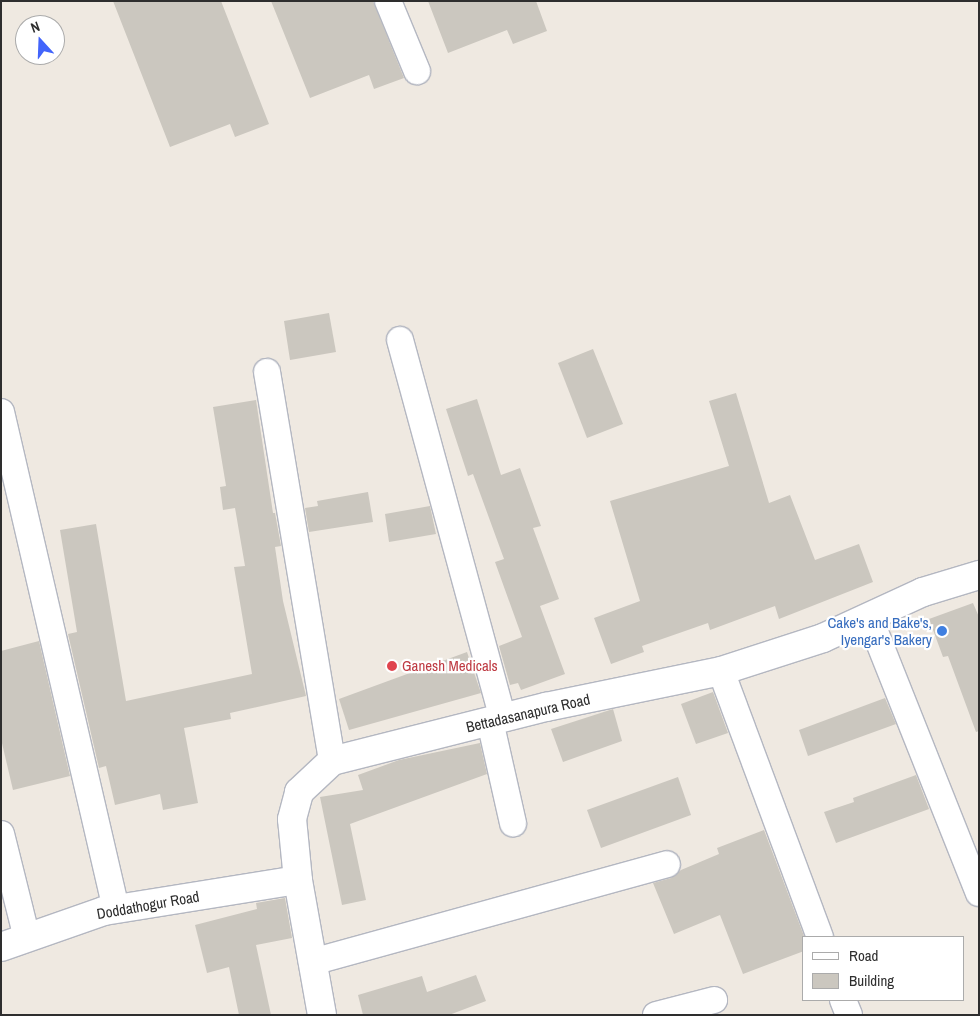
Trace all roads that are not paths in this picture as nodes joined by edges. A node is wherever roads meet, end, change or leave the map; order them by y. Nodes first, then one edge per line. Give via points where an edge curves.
1 (388, 1) edge
2 (417, 71) dead end
3 (400, 340) dead end
4 (267, 372) dead end
5 (1, 412) edge
6 (979, 576) edge
7 (869, 616) junction
8 (721, 671) junction
9 (497, 719) junction
10 (332, 761) junction
11 (513, 824) dead end
12 (1, 834) edge
13 (667, 864) dead end
14 (298, 880) junction
15 (979, 893) edge
16 (116, 909) junction
17 (820, 936) edge
18 (27, 938) junction
19 (1, 947) edge
20 (312, 962) junction
21 (714, 1000) dead end
22 (843, 1001) edge
23 (322, 1015) edge
24 (656, 1015) edge
25 (849, 1015) edge

1 - 2 street
3 - 9 street
4 - 10 street
5 - 16 street
6 - 7 street, Bettadasanapura Road via 923,592
7 - 8 street, Bettadasanapura Road via 823,638
7 - 15 street
8 - 9 street, Bettadasanapura Road
8 - 17 street
9 - 10 street, Bettadasanapura Road
9 - 11 street
10 - 14 street, Bettadasanapura Road via 299,792 292,819
12 - 18 street
13 - 20 street
14 - 16 street, Doddathogur Road
14 - 20 street, Bettadasanapura Road
16 - 18 street, Doddathogur Road
18 - 19 street, Doddathogur Road
20 - 23 street, Bettadasanapura Road
21 - 24 street
22 - 25 street

